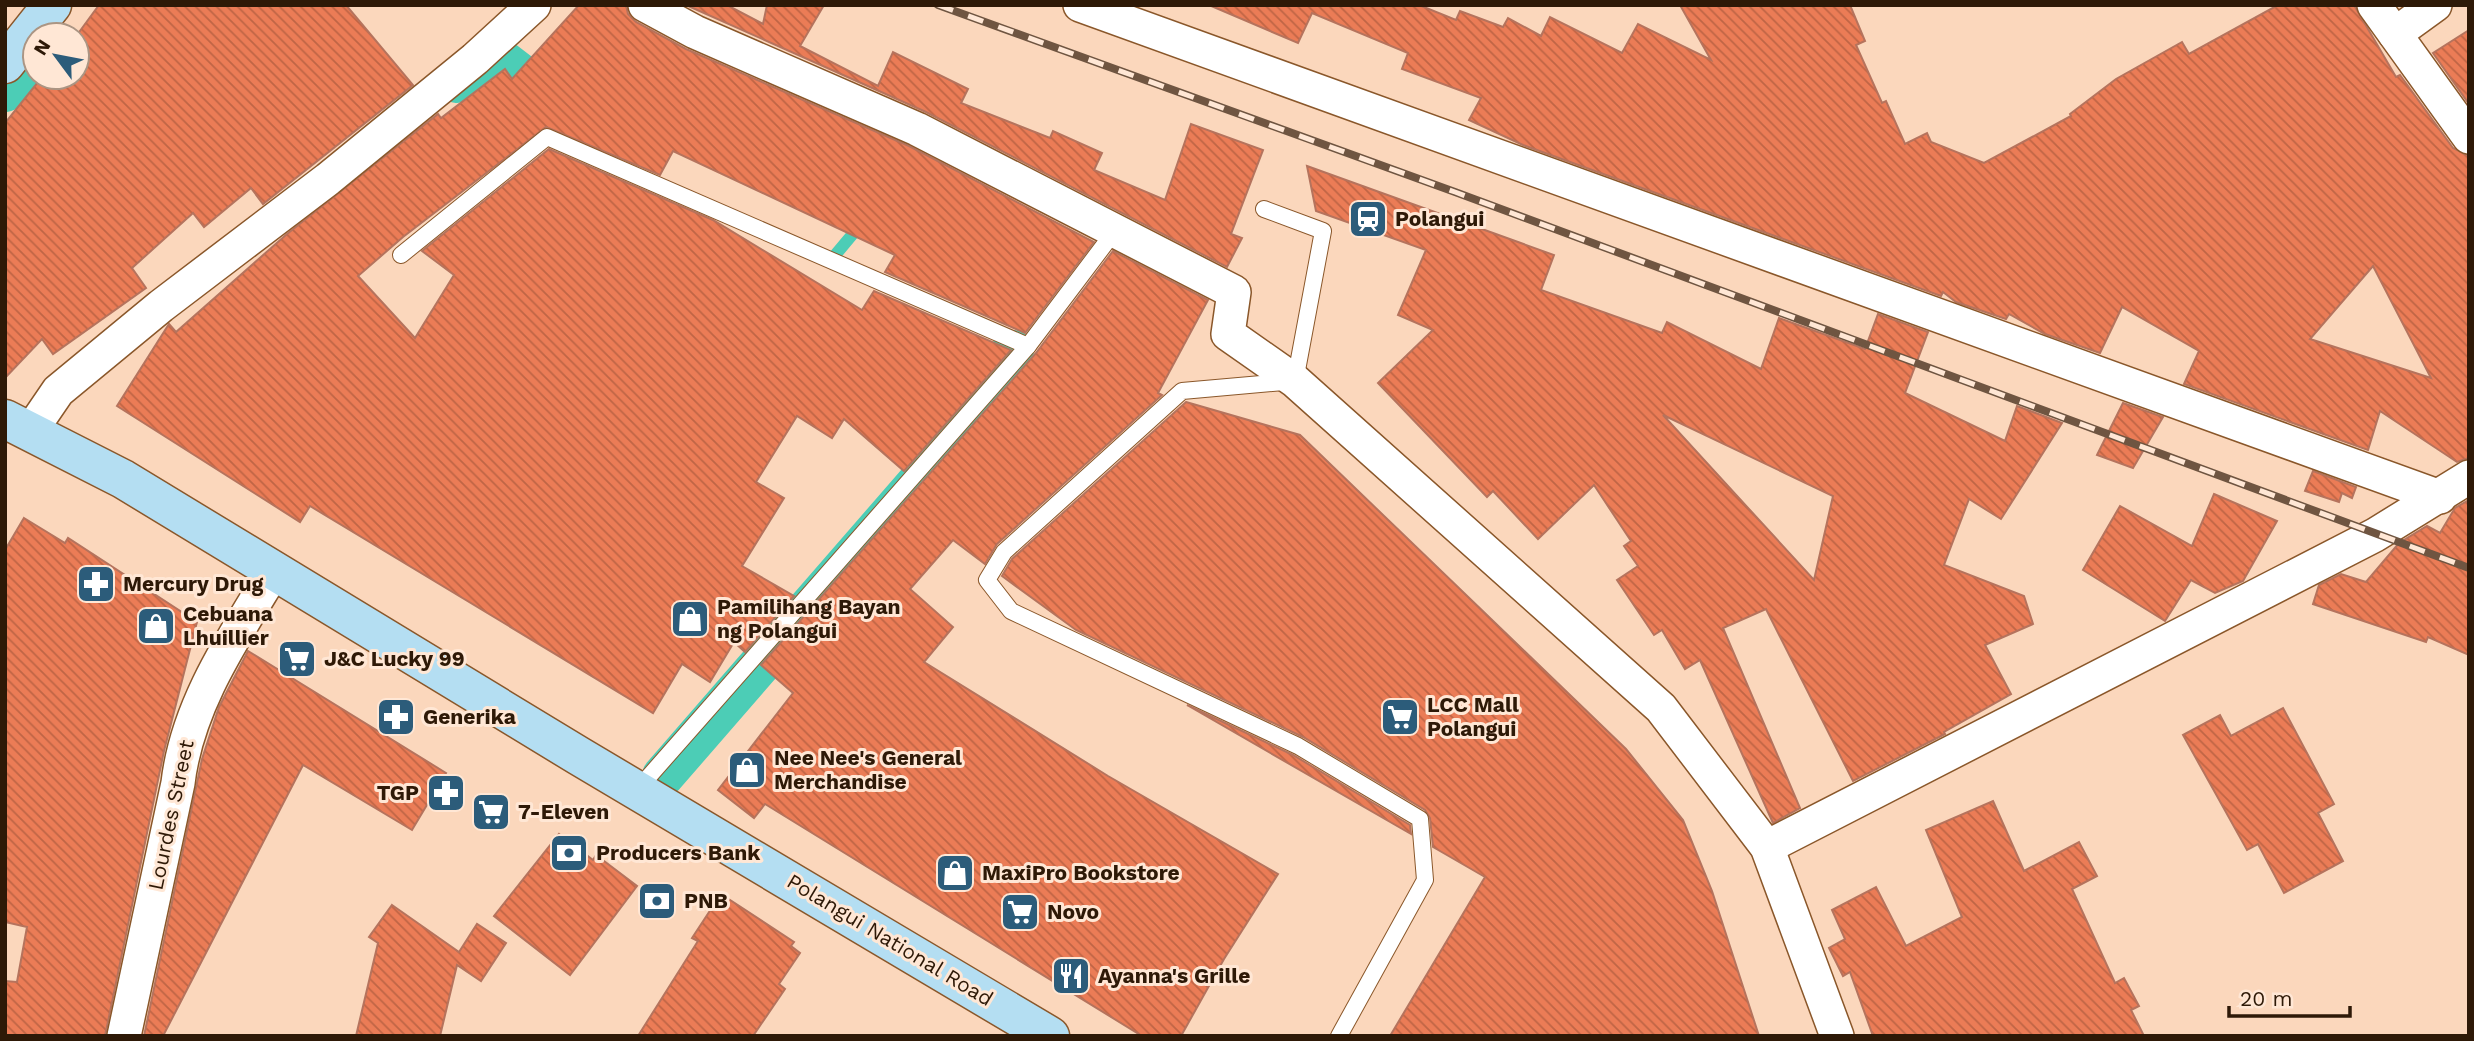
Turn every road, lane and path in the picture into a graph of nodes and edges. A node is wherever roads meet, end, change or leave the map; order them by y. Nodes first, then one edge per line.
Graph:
1 (52, 5) edge
2 (534, 5) edge
3 (645, 5) edge
4 (1080, 5) edge
5 (2374, 5) edge
6 (2435, 5) edge
7 (2395, 34) junction
8 (5, 64) edge
9 (2469, 137) edge
10 (1264, 209) dead end
11 (1114, 232) junction
12 (401, 255) dead end
13 (1028, 346) junction
14 (1296, 381) junction
15 (18, 425) edge
16 (2469, 477) edge
17 (2440, 497) junction
18 (274, 570) junction
19 (637, 790) junction
20 (1767, 847) junction
21 (124, 1036) edge
22 (1050, 1036) edge
23 (1339, 1036) edge
24 (1837, 1036) edge

1 - 8 main road
2 - 15 street
3 - 11 street
4 - 17 street
5 - 7 street
6 - 7 street
7 - 9 street
10 - 14 lane
11 - 13 lane
11 - 14 street
12 - 13 lane
13 - 19 lane
14 - 20 street
14 - 23 lane
15 - 18 main road, Polangui National Road
16 - 17 street
17 - 20 street
18 - 19 main road, Polangui National Road
18 - 21 street, Lourdes Street
19 - 22 main road, Polangui National Road
20 - 24 street

